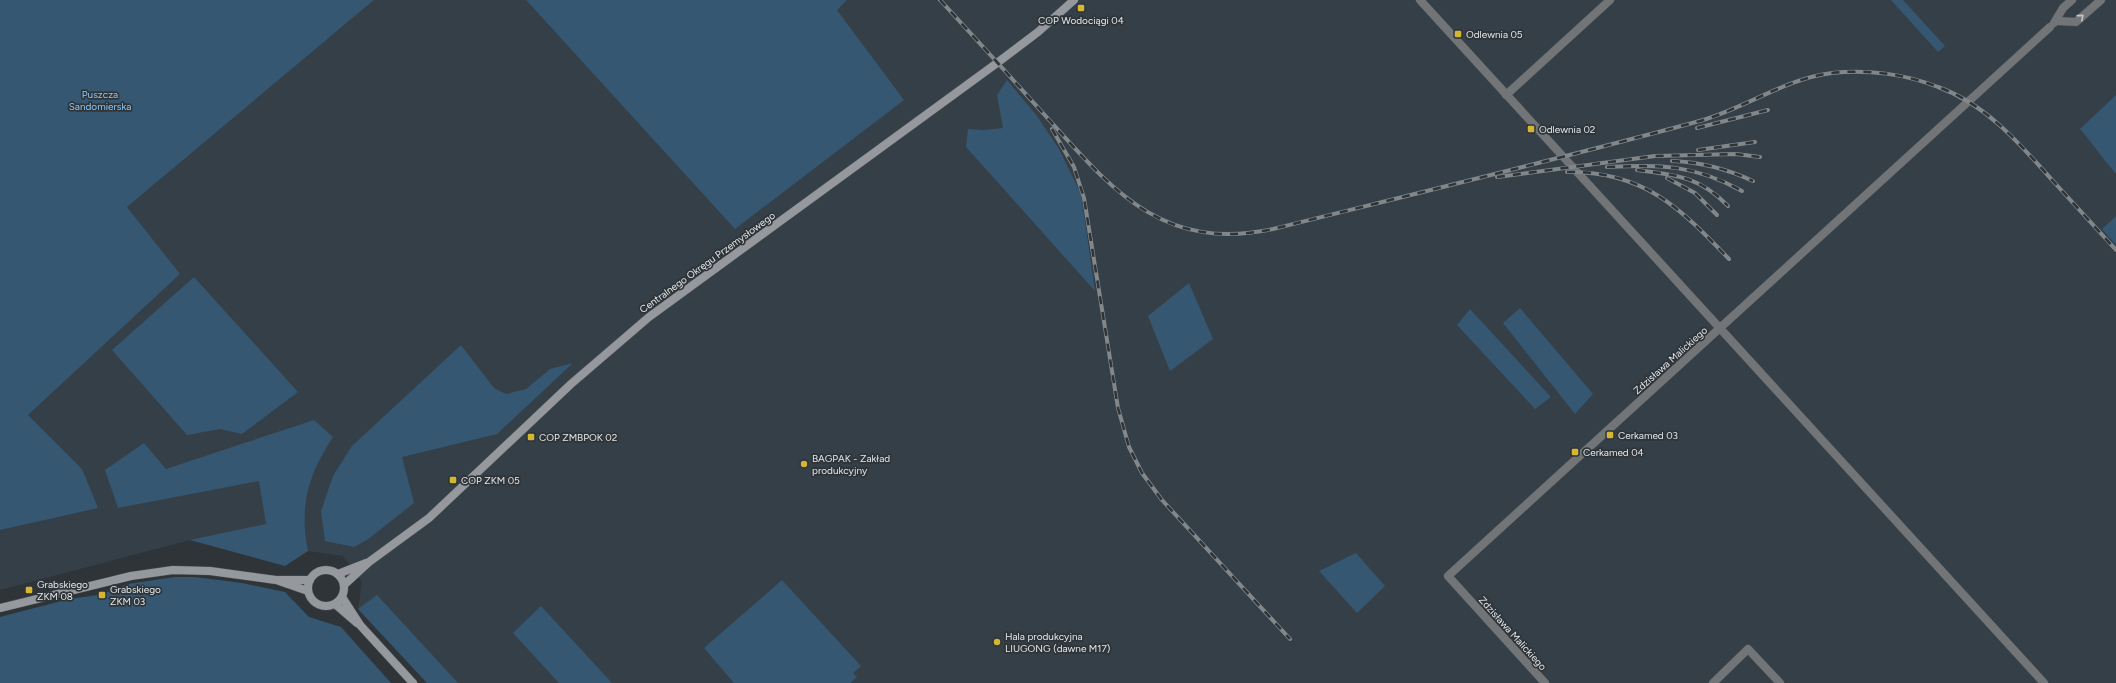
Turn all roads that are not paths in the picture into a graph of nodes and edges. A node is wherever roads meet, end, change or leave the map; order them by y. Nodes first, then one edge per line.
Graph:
1 (1074, 0) edge
2 (1420, 0) edge
3 (1610, 0) edge
4 (2072, 0) edge
5 (2101, 0) edge
6 (2054, 24) junction
7 (1506, 95) junction
8 (1720, 328) junction
9 (369, 562) junction
10 (338, 574) junction
11 (276, 580) junction
12 (310, 580) junction
13 (344, 585) junction
14 (308, 591) junction
15 (342, 597) junction
16 (335, 604) junction
17 (0, 608) edge
18 (360, 625) junction
19 (413, 683) edge
20 (1545, 683) edge
21 (1713, 683) edge
22 (1780, 683) edge
23 (2044, 683) edge

1 - 9 street, Centralnego Okręgu Przemysłowego
2 - 7 street, Zdzisława Malickiego
3 - 7 street
4 - 6 street
6 -> 5 street
6 - 8 street
7 - 8 street, Zdzisława Malickiego
8 - 20 street, Zdzisława Malickiego
8 - 23 street
9 - 10 street
9 - 13 street
10 - 12 street
10 - 13 street
11 - 12 street
11 - 14 street
11 - 17 street
12 - 14 street
13 - 15 street
14 - 16 street
15 - 16 street
15 - 18 street
16 - 18 street
18 - 19 street
21 - 22 street

